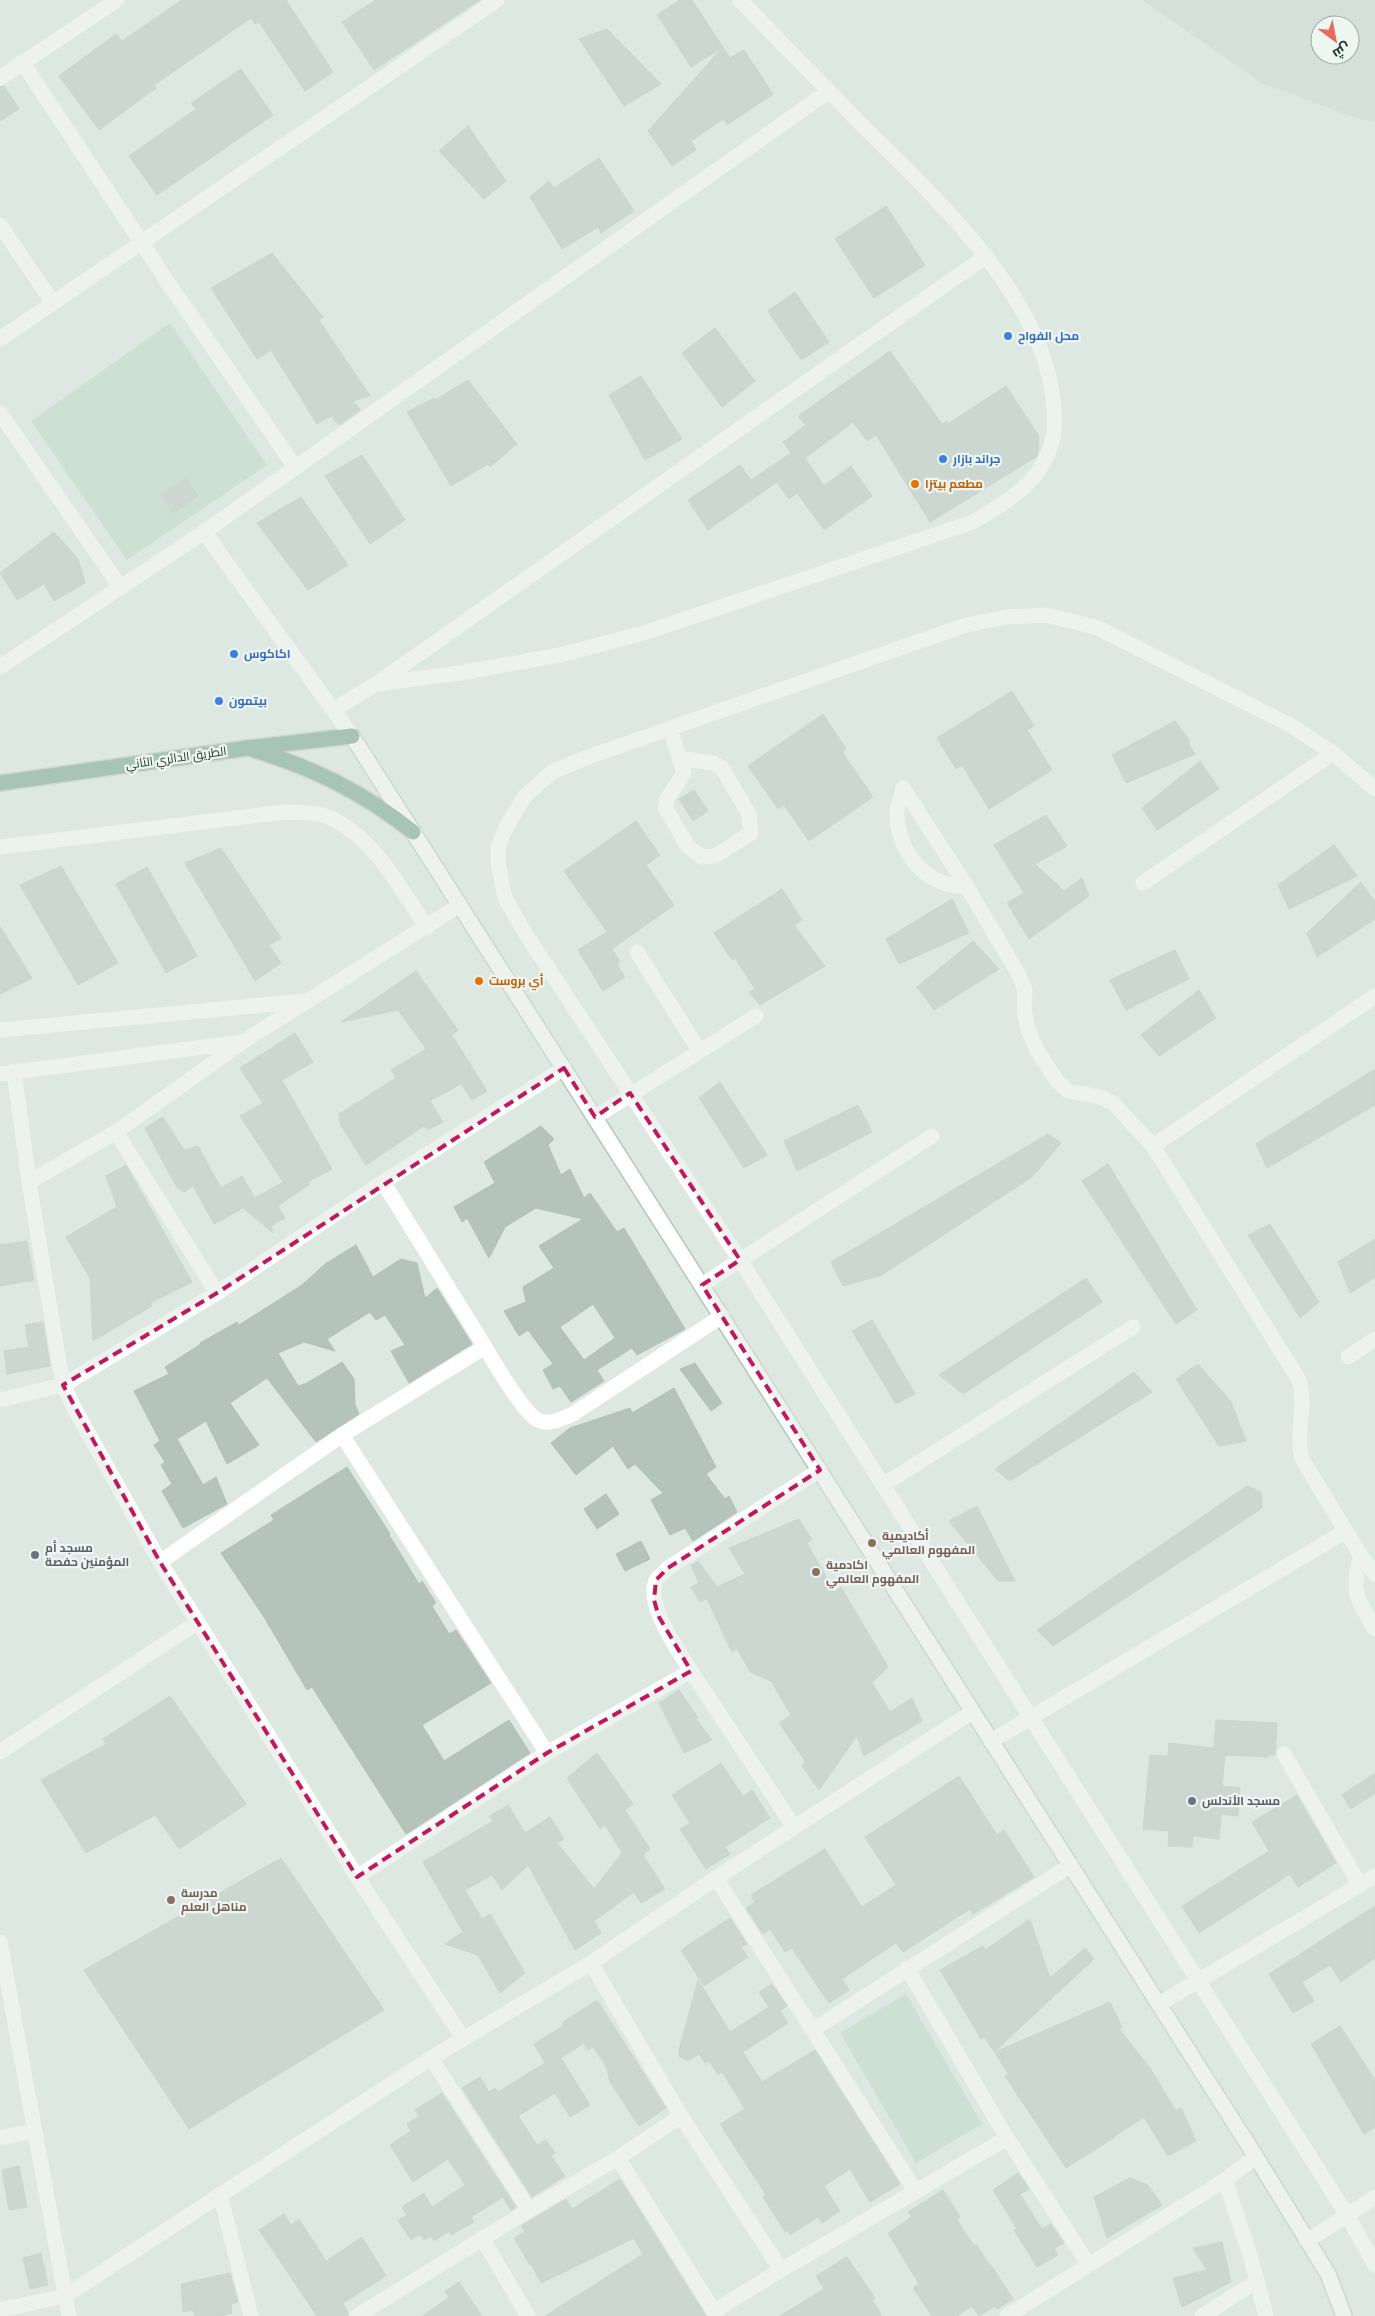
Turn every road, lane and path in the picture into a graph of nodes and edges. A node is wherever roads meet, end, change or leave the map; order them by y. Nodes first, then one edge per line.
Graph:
1 (117, 0) edge
2 (497, 0) edge
3 (740, 0) edge
4 (22, 62) junction
5 (0, 78) edge
6 (829, 92) junction
7 (0, 225) edge
8 (142, 243) junction
9 (986, 256) junction
10 (53, 303) junction
11 (0, 339) edge
12 (0, 413) edge
13 (296, 467) junction
14 (204, 532) junction
15 (121, 588) junction
16 (0, 667) edge
17 (376, 684) junction
18 (333, 710) junction
19 (670, 728) junction
20 (352, 736) junction
21 (248, 748) junction
22 (1333, 753) junction
23 (680, 758) junction
24 (0, 783) edge
25 (1375, 789) edge
26 (413, 832) junction
27 (0, 847) edge
28 (1142, 884) dead end
29 (967, 887) junction
30 (460, 904) junction
31 (427, 928) junction
32 (637, 952) dead end
33 (1375, 996) edge
34 (308, 1001) junction
35 (756, 1016) dead end
36 (0, 1030) edge
37 (244, 1041) junction
38 (699, 1050) junction
39 (564, 1068) junction
40 (7, 1072) edge
41 (630, 1093) junction
42 (595, 1117) junction
43 (116, 1132) junction
44 (932, 1136) dead end
45 (1153, 1146) junction
46 (29, 1182) junction
47 (383, 1182) junction
48 (740, 1260) junction
49 (702, 1285) junction
50 (216, 1293) junction
51 (722, 1316) junction
52 (1133, 1327) dead end
53 (1375, 1339) edge
54 (485, 1348) junction
55 (1348, 1357) dead end
56 (63, 1385) junction
57 (0, 1400) edge
58 (342, 1435) junction
59 (820, 1470) junction
60 (883, 1485) junction
61 (1346, 1532) junction
62 (1361, 1556) junction
63 (160, 1562) junction
64 (1375, 1574) edge
65 (198, 1622) junction
66 (1375, 1629) edge
67 (691, 1671) junction
68 (972, 1712) junction
69 (1030, 1716) junction
70 (991, 1741) junction
71 (0, 1752) edge
72 (547, 1753) junction
73 (1284, 1754) dead end
74 (794, 1827) junction
75 (1071, 1865) junction
76 (1375, 1876) edge
77 (357, 1877) junction
78 (716, 1878) junction
79 (1360, 1885) junction
80 (0, 1942) edge
81 (590, 1963) junction
82 (907, 1968) junction
83 (1198, 1982) junction
84 (1159, 2004) junction
85 (814, 2029) junction
86 (463, 2038) junction
87 (431, 2058) junction
88 (681, 2116) junction
89 (34, 2130) junction
90 (0, 2138) edge
91 (1007, 2138) junction
92 (1256, 2157) junction
93 (618, 2158) junction
94 (1224, 2180) junction
95 (916, 2192) junction
96 (220, 2194) junction
97 (1375, 2197) edge
98 (529, 2210) junction
99 (1348, 2214) junction
100 (482, 2238) junction
101 (1307, 2241) junction
102 (1089, 2265) junction
103 (1375, 2265) edge
104 (781, 2270) junction
105 (1257, 2281) junction
106 (65, 2296) junction
107 (0, 2310) edge
108 (716, 2313) edge
109 (69, 2316) edge
110 (251, 2316) edge
111 (357, 2316) edge
112 (528, 2316) edge
113 (1007, 2316) edge
114 (1202, 2316) edge
115 (1266, 2316) edge
116 (1344, 2316) edge

1 - 4 street
2 - 8 street
3 - 6 street
4 - 5 street
4 - 8 street
6 - 9 street
6 - 13 street
7 - 10 street
8 - 10 street
8 - 13 street
9 - 17 street
9 - 17 street
10 - 11 street
12 - 15 street
13 - 14 street
14 - 15 street
14 - 18 street
15 - 16 street
17 - 18 street
18 - 20 street
19 - 22 street
19 - 23 street
19 - 41 street
20 - 21 main road, الطريق الدائري الثاني
20 - 26 street
21 - 24 main road, الطريق الدائري الثاني
21 - 26 main road
22 - 25 street
22 - 28 street
23 - 23 street
26 - 30 street
27 - 31 street
29 - 29 street
29 - 45 street
30 - 31 street
30 - 39 street
31 - 34 street
32 - 38 street
33 - 45 street
34 - 36 street
34 - 37 street
35 - 38 street
37 - 40 street
37 - 43 street
38 - 41 street
39 - 42 street
39 - 47 street
40 - 46 street
41 - 42 street
41 - 48 street
42 - 49 street
43 - 46 street
43 - 50 street
44 - 48 street
45 - 61 street
46 - 56 street
47 - 50 street
47 - 54 street
48 - 49 street
48 - 60 street
49 - 51 street
50 - 56 street
51 - 54 street
51 - 59 street
52 - 60 street
53 - 55 street
54 - 58 street
56 - 57 street
56 - 63 street
58 - 63 street
58 - 72 street
59 - 67 street
59 - 68 street
60 - 69 street
61 - 62 street
61 - 69 street
62 - 64 street
62 - 66 street
63 - 65 street
65 - 71 street
65 - 77 street
67 - 72 street
67 - 74 street
68 - 70 street
68 - 74 street
69 - 70 street
69 - 83 street
70 - 75 street
72 - 77 street
73 - 79 street
74 - 78 street
75 - 82 street
75 - 84 street
76 - 79 street
77 - 86 street
78 - 81 street
78 - 85 street
79 - 83 street
80 - 89 street
81 - 86 street
81 - 88 street
82 - 85 street
82 - 91 street
83 - 84 street
83 - 99 street
84 - 92 street
85 - 95 street
86 - 87 street
87 - 96 street
87 - 98 street
88 - 93 street
88 - 104 street
89 - 90 street
89 - 106 street
91 - 95 street
91 - 102 street
92 - 94 street
92 - 101 street
93 - 98 street
93 - 108 street
94 - 102 street
94 - 105 street
95 - 104 street
96 - 106 street
96 - 110 street
97 - 99 street
98 - 100 street
99 - 101 street
99 - 103 street
100 - 111 street
100 - 112 street
101 - 116 street
102 - 113 street
104 - 108 street
105 - 114 street
105 - 115 street
106 - 107 street
106 - 109 street

